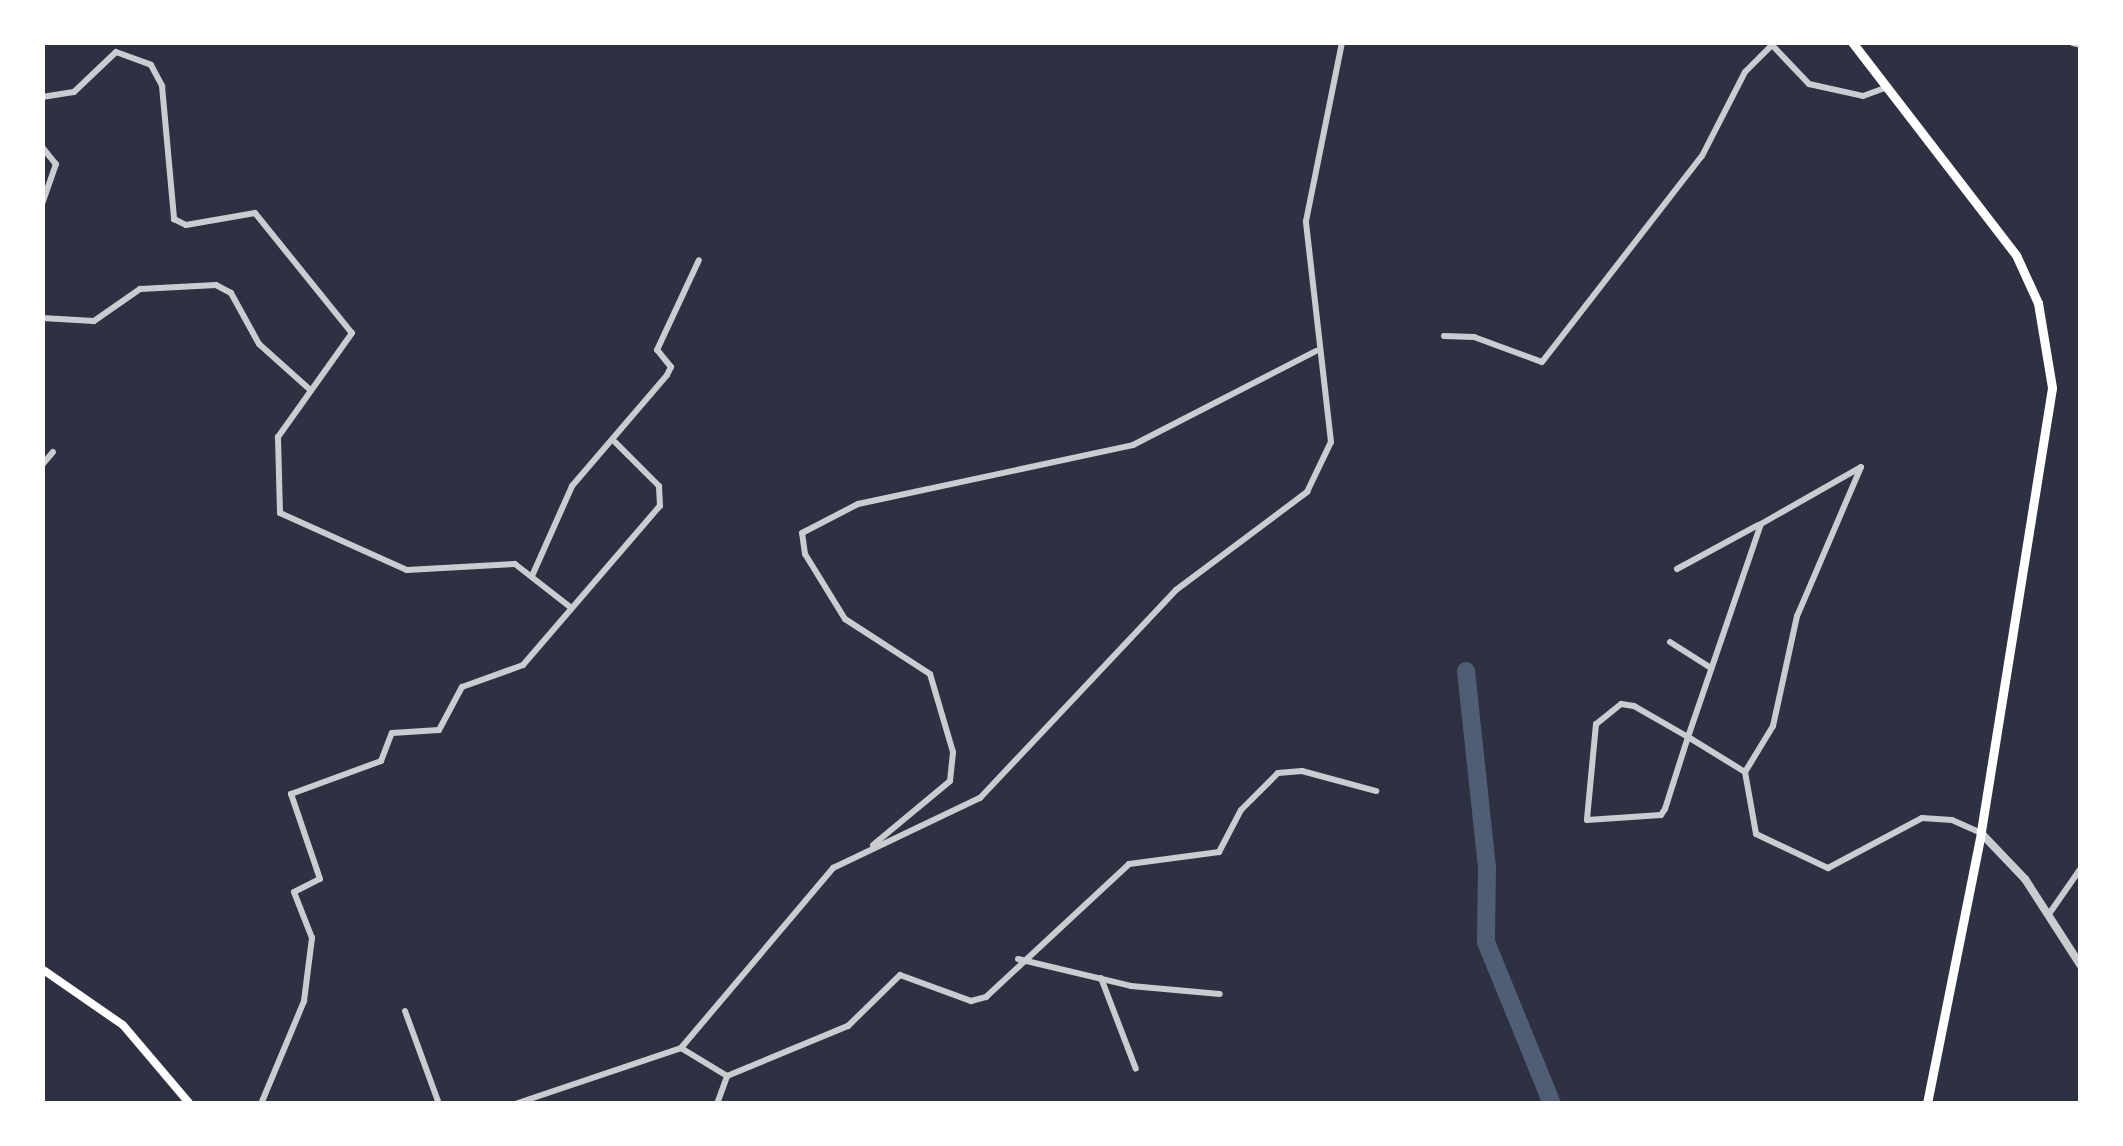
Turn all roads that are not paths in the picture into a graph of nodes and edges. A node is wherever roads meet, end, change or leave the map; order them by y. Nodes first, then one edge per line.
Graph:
1 (1342, 42) edge
2 (1852, 42) edge
3 (1771, 43) edge
4 (1888, 87) junction
5 (42, 97) edge
6 (42, 147) edge
7 (42, 204) edge
8 (699, 260) dead end
9 (42, 318) edge
10 (1444, 336) dead end
11 (1318, 348) junction
12 (308, 388) junction
13 (615, 442) junction
14 (53, 452) dead end
15 (42, 465) edge
16 (1761, 524) junction
17 (1677, 569) dead end
18 (532, 576) junction
19 (569, 606) junction
20 (1670, 642) dead end
21 (1711, 668) junction
22 (1688, 737) junction
23 (1745, 772) junction
24 (1376, 791) dead end
25 (1981, 833) junction
26 (871, 848) junction
27 (2081, 868) edge
28 (2046, 918) junction
29 (1018, 959) junction
30 (2081, 966) edge
31 (42, 969) edge
32 (1101, 978) junction
33 (1220, 994) dead end
34 (405, 1011) dead end
35 (681, 1048) junction
36 (1136, 1069) dead end
37 (728, 1076) junction
38 (190, 1104) edge
39 (261, 1104) edge
40 (440, 1104) edge
41 (515, 1104) edge
42 (717, 1104) edge
43 (1927, 1104) edge

1 - 11 street
2 - 4 highway
3 - 4 street
3 - 10 street
4 - 25 highway
5 - 12 street
6 - 7 street
8 - 13 street
9 - 12 street
11 - 26 street
11 - 26 street
12 - 18 street
13 - 18 street
13 - 19 street
14 - 15 street
16 - 17 street
16 - 21 street
16 - 23 street
18 - 19 street
19 - 39 street
20 - 21 street
21 - 22 street
22 - 22 street
22 - 23 street
23 - 25 street
24 - 29 street
25 - 28 street
25 - 43 highway
26 - 35 street
27 - 28 street
28 - 30 street
29 - 32 street
29 - 37 street
31 - 38 main road
32 - 33 street
32 - 36 street
34 - 40 street
35 - 37 street
35 - 41 street
37 - 42 street

